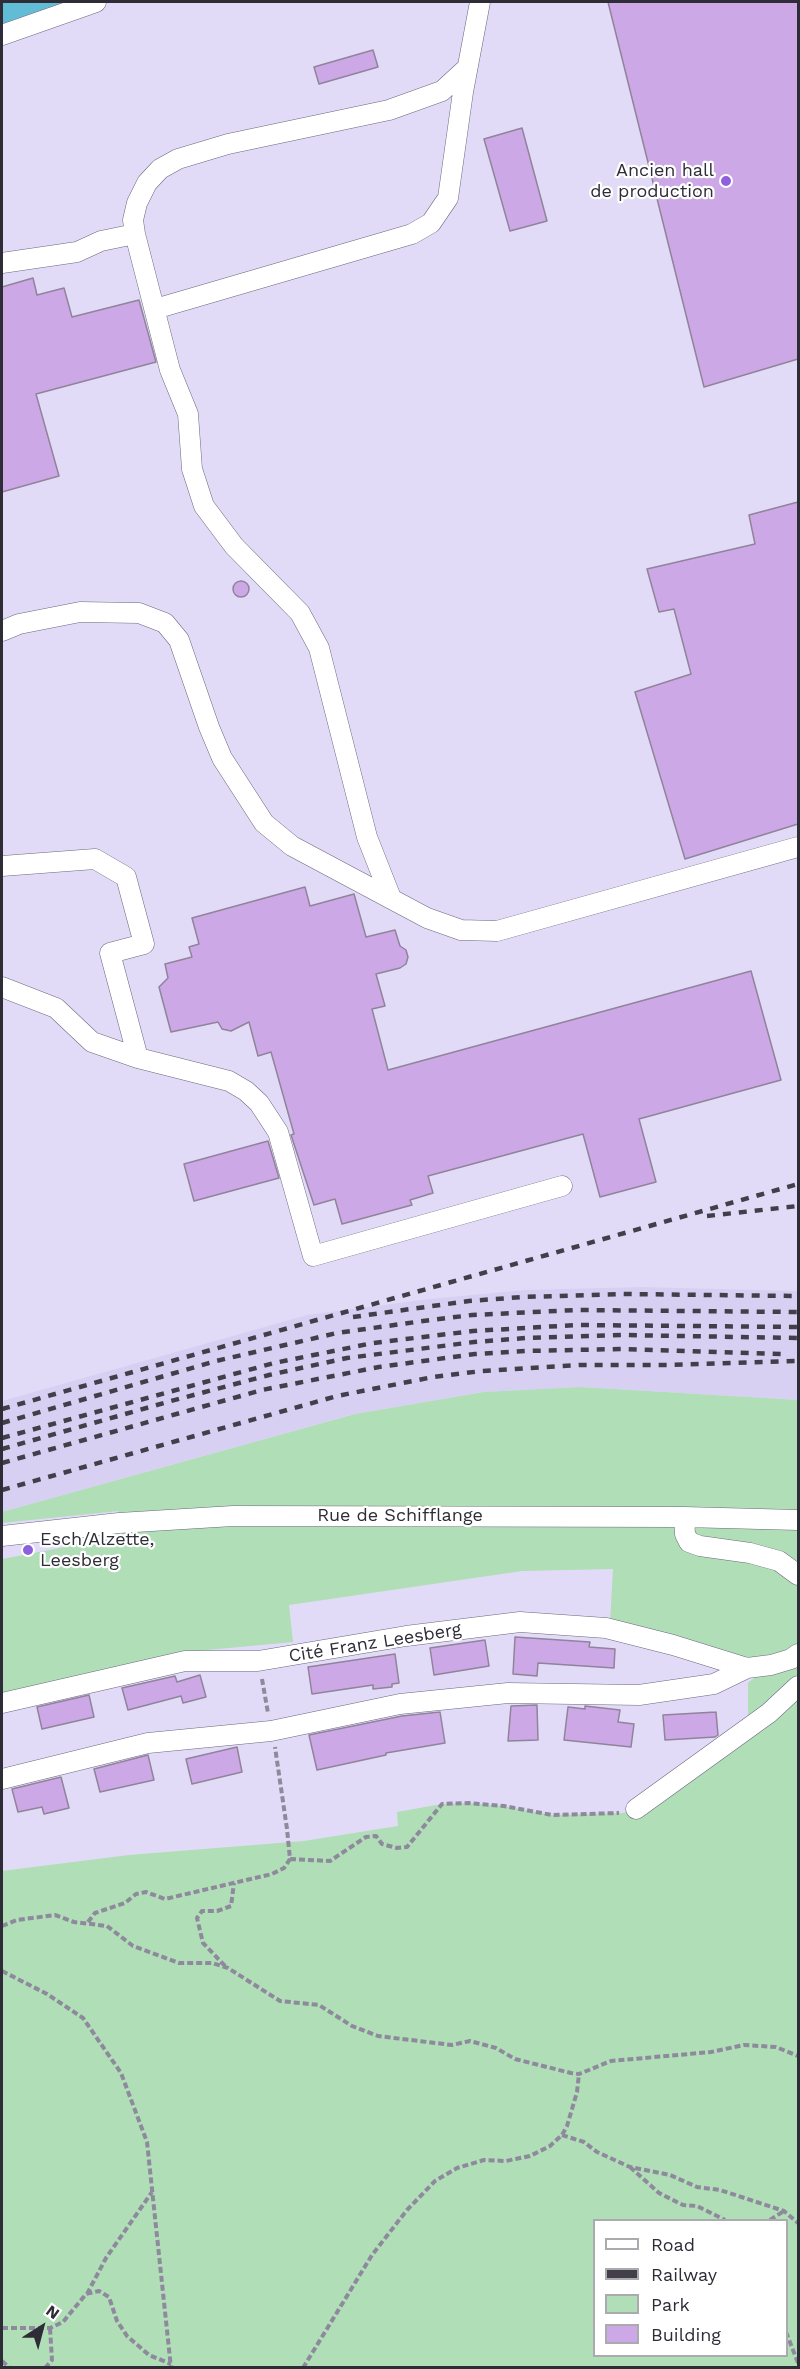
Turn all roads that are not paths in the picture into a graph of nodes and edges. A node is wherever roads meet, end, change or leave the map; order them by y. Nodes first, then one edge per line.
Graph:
1 (96, 2) edge
2 (480, 2) edge
3 (2, 35) edge
4 (467, 68) junction
5 (135, 234) junction
6 (2, 262) edge
7 (155, 309) junction
8 (2, 631) edge
9 (798, 847) edge
10 (2, 866) edge
11 (391, 898) junction
12 (2, 987) edge
13 (138, 1058) junction
14 (562, 1186) dead end
15 (684, 1517) junction
16 (798, 1520) edge
17 (2, 1536) edge
18 (798, 1575) edge
19 (798, 1654) edge
20 (747, 1668) junction
21 (798, 1686) edge
22 (2, 1702) edge
23 (2, 1779) edge
24 (636, 1809) road end

1 - 3 street
2 - 4 street
4 - 5 street
4 - 7 street
5 - 6 street
5 - 7 street
7 - 11 street
8 - 11 street
9 - 11 street
10 - 13 street
12 - 13 street
13 - 14 street
15 - 16 street, Rue de Schifflange
15 - 17 street, Rue de Schifflange
15 - 18 street
19 - 20 street, Cité Franz Leesberg
20 - 22 street, Cité Franz Leesberg
20 - 23 street, Cité Franz Leesberg
21 - 24 street

